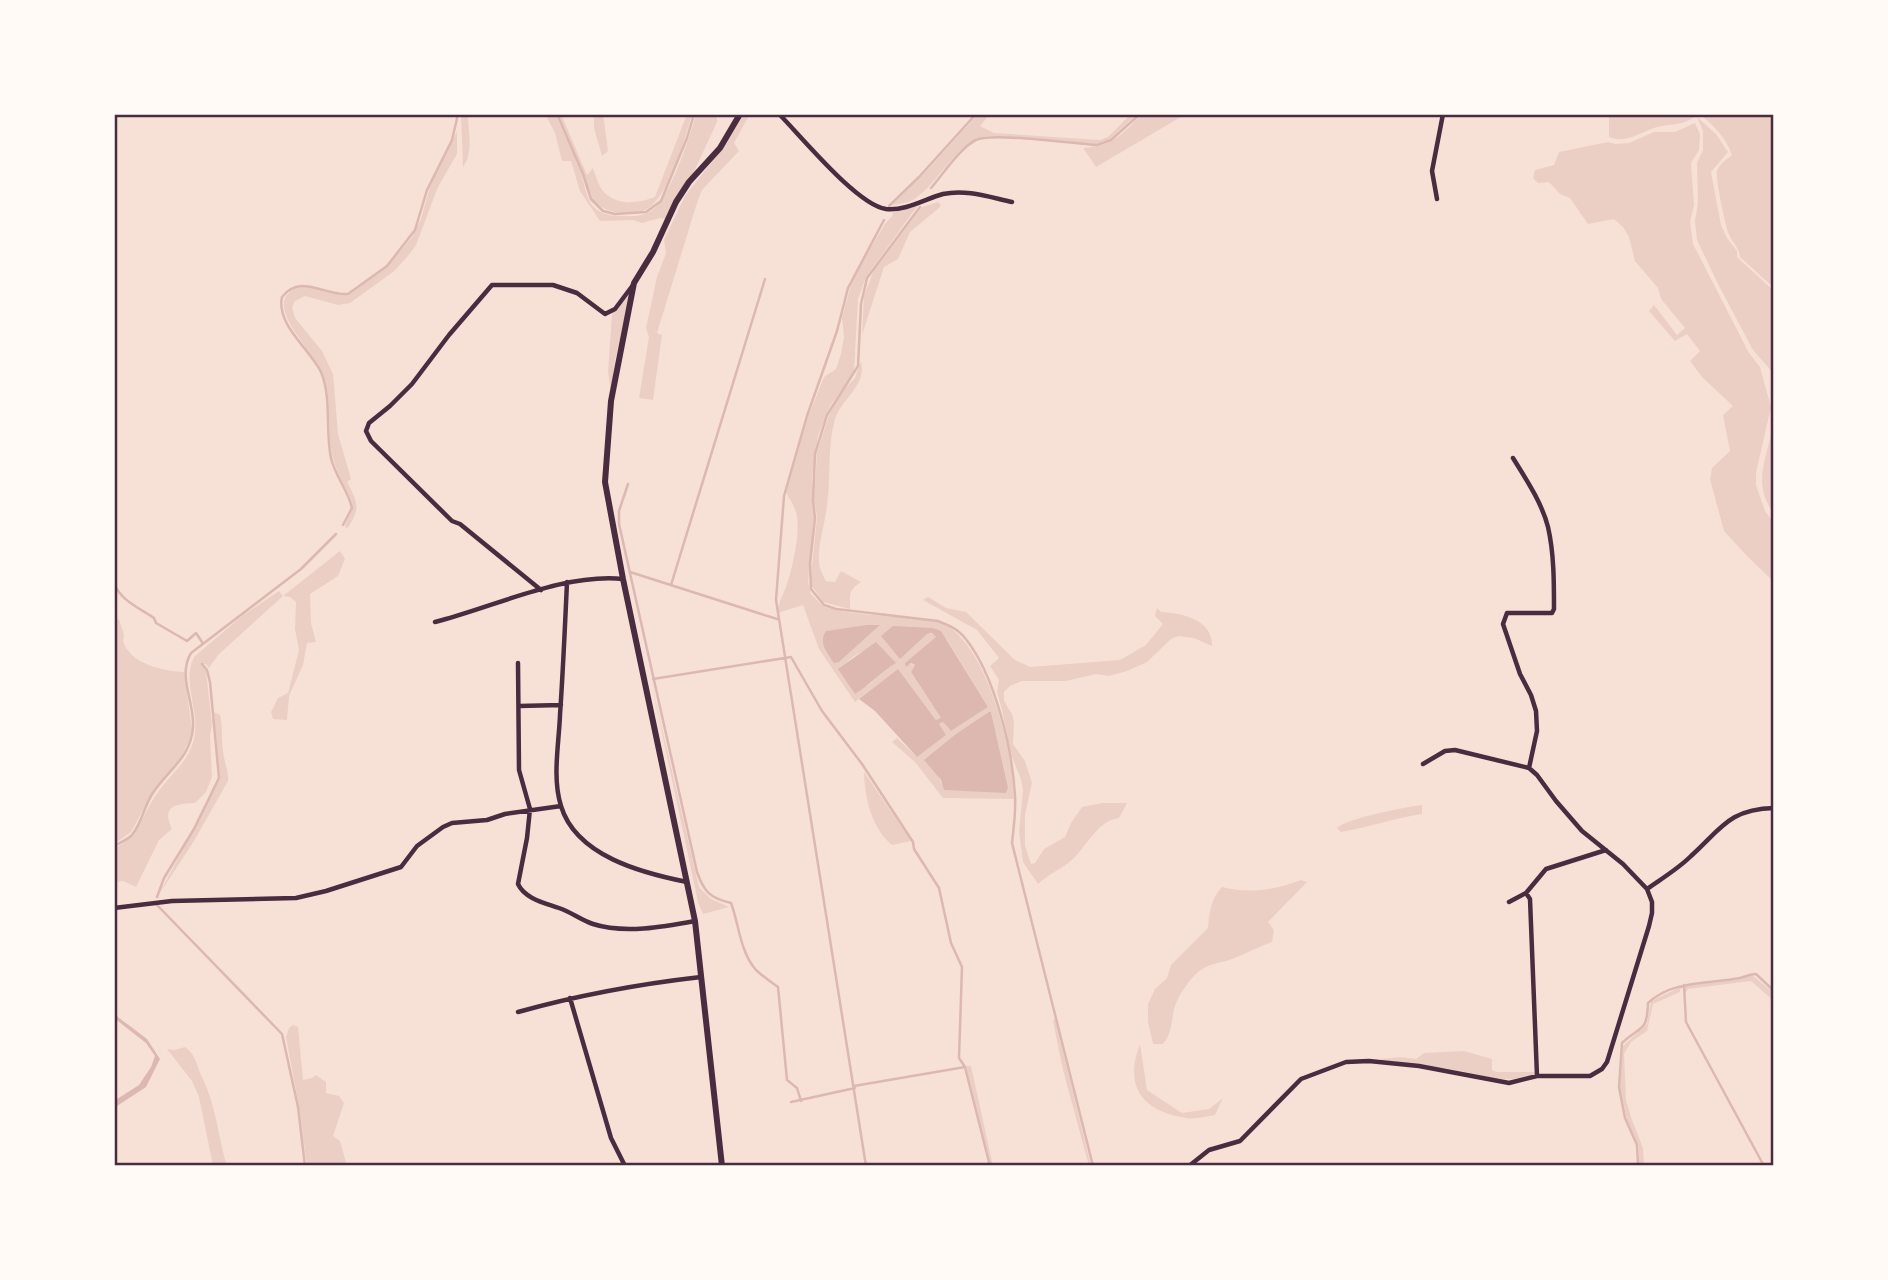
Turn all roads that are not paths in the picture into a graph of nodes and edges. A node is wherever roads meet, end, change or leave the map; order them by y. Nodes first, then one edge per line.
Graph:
1 (740, 114) edge
2 (779, 114) edge
3 (1443, 114) edge
4 (1437, 199) dead end
5 (1012, 202) dead end
6 (634, 284) junction
7 (1513, 458) dead end
8 (622, 579) junction
9 (567, 582) junction
10 (541, 590) junction
11 (435, 622) dead end
12 (517, 663) dead end
13 (561, 705) junction
14 (519, 706) junction
15 (1423, 764) dead end
16 (1529, 768) junction
17 (561, 806) junction
18 (1774, 808) edge
19 (530, 809) junction
20 (1606, 850) junction
21 (688, 883) junction
22 (1647, 889) junction
23 (1526, 893) junction
24 (1509, 902) dead end
25 (114, 908) edge
26 (695, 922) junction
27 (701, 977) junction
28 (569, 998) junction
29 (518, 1012) dead end
30 (1537, 1076) junction
31 (625, 1166) edge
32 (723, 1166) edge
33 (1189, 1166) edge

1 - 6 street
2 - 5 street
3 - 4 street
6 - 8 street
6 - 10 street
7 - 16 street
8 - 9 street
8 - 21 street
9 - 10 street
9 - 13 street
10 - 11 street
12 - 14 street
13 - 14 street
13 - 17 street
14 - 19 street
15 - 16 street
16 - 20 street
17 - 19 street
17 - 21 street
18 - 22 street
19 - 25 street
19 - 26 street
20 - 22 street
20 - 23 street
21 - 26 street
22 - 30 street
23 - 24 street
23 - 30 street
26 - 27 street
27 - 28 street
27 - 32 street
28 - 29 street
28 - 31 street
30 - 33 street

